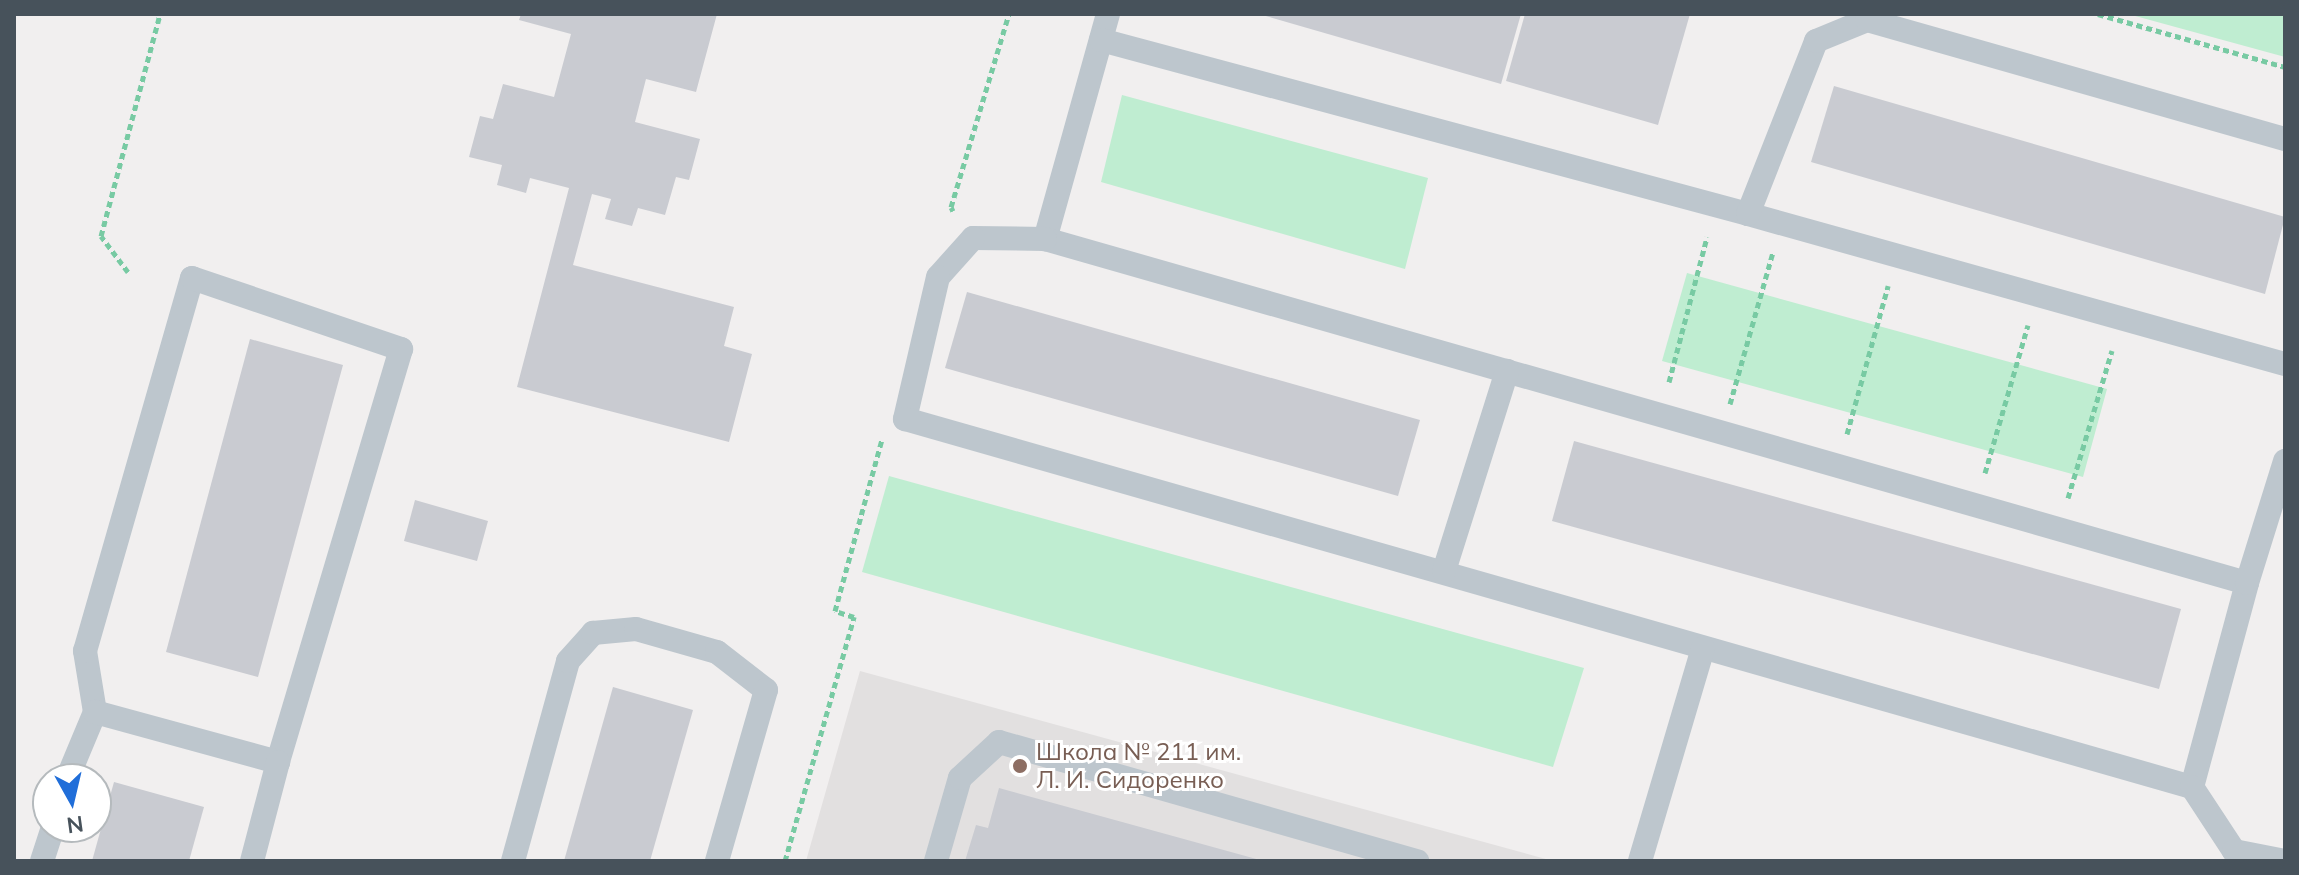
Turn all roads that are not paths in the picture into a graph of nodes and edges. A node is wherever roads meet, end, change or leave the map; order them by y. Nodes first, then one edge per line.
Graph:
1 (1108, 14) edge
2 (1101, 40) junction
3 (2285, 139) edge
4 (1748, 214) junction
5 (1045, 239) junction
6 (2285, 364) edge
7 (1507, 371) junction
8 (2285, 461) edge
9 (1444, 571) junction
10 (2247, 583) junction
11 (1703, 648) junction
12 (95, 712) junction
13 (278, 762) junction
14 (74, 763) edge
15 (2192, 787) junction
16 (2233, 856) edge
17 (252, 861) edge
18 (513, 861) edge
19 (717, 861) edge
20 (936, 861) edge
21 (1417, 861) edge
22 (1640, 861) edge
23 (2285, 861) edge

1 - 2 lane
2 - 4 lane
2 - 5 lane
3 - 4 lane
4 - 6 lane
5 - 7 lane
5 - 9 lane
7 - 9 lane
7 - 10 lane
8 - 10 lane
9 - 11 lane
10 - 15 lane
11 - 15 lane
11 - 22 lane
12 - 13 lane
12 - 13 lane
12 - 14 lane
13 - 17 lane
15 - 16 lane
16 - 23 lane
18 - 19 lane
20 - 21 lane

